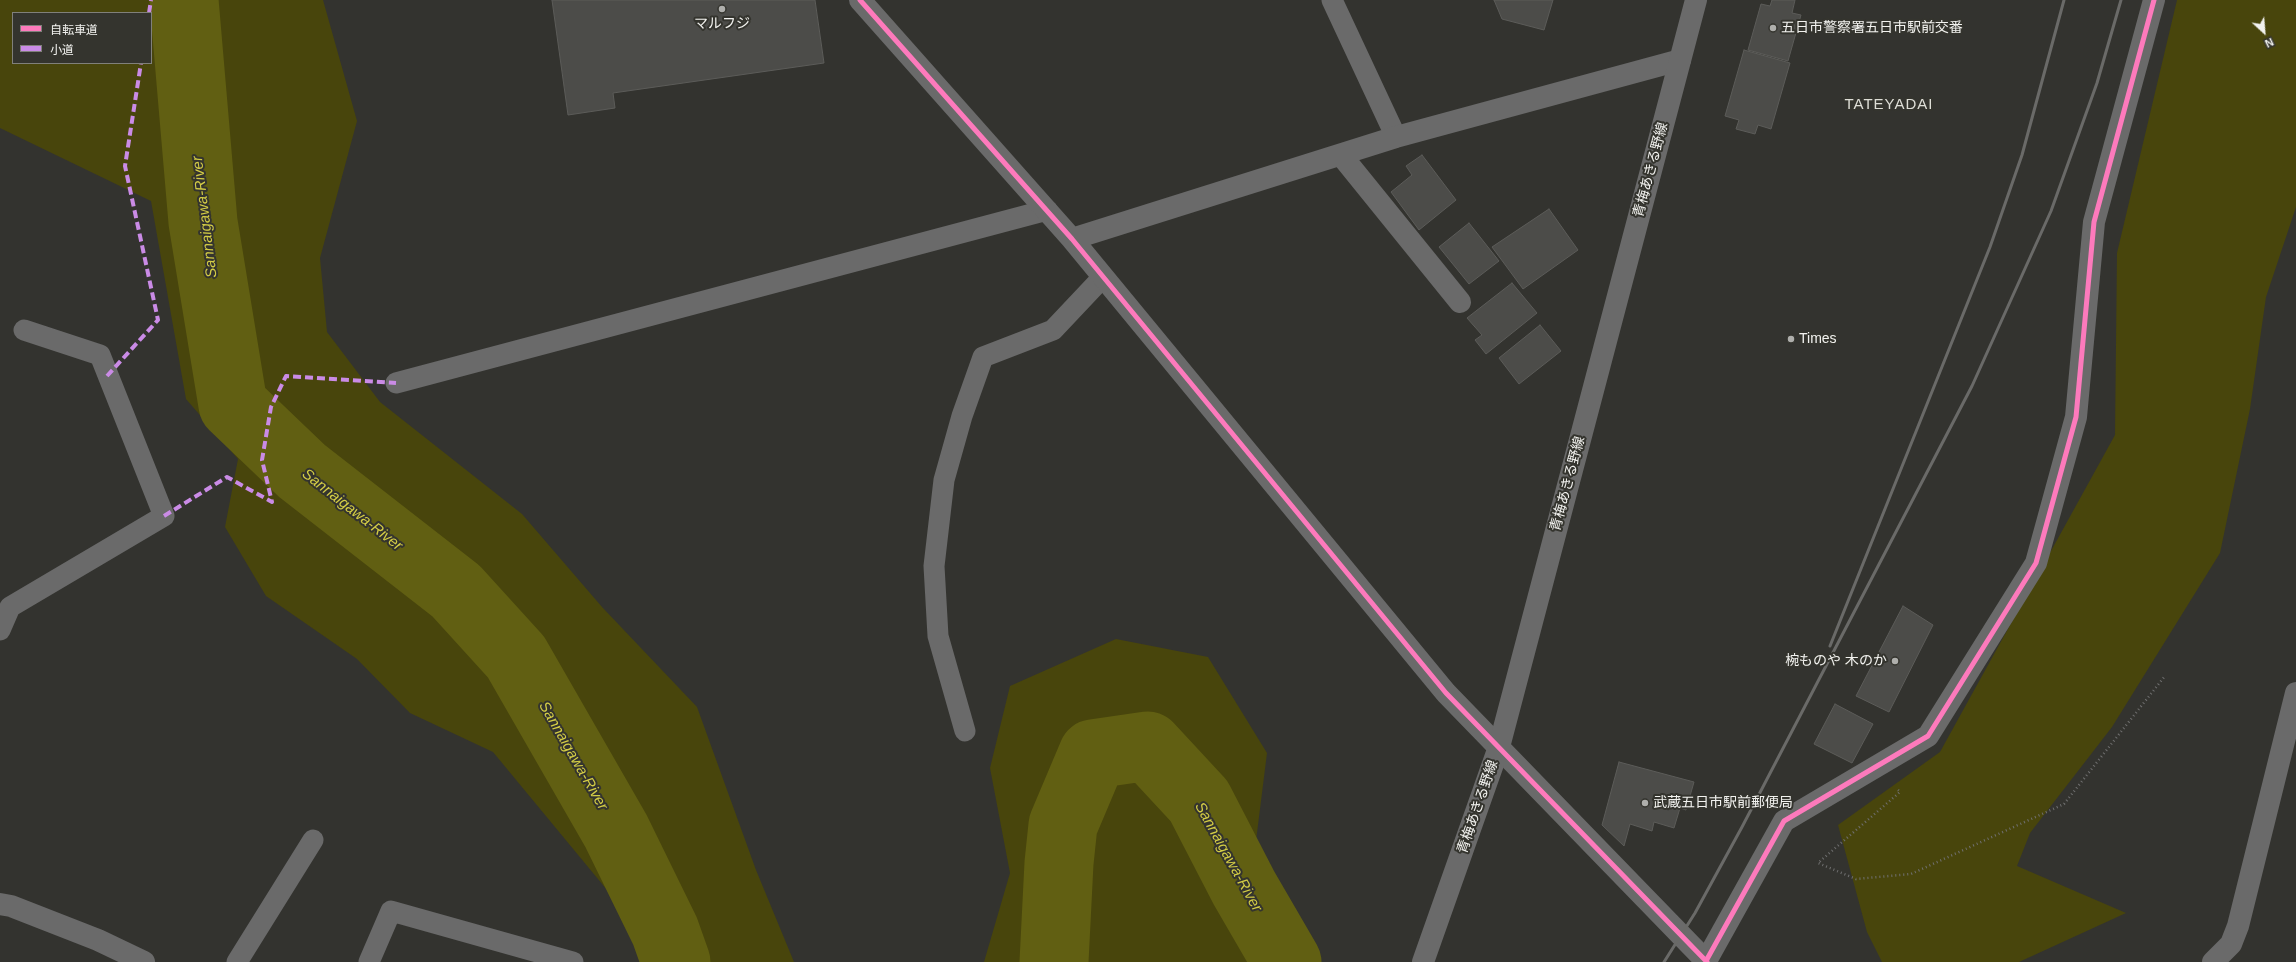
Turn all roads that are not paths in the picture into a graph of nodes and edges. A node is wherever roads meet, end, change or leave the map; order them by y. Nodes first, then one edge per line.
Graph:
1 (860, 0) edge
2 (1332, 0) edge
3 (1696, 0) edge
4 (2154, 0) edge
5 (1680, 60) junction
6 (1396, 137) junction
7 (1341, 155) junction
8 (1047, 210) junction
9 (1072, 238) junction
10 (1103, 277) junction
11 (1460, 302) dead end
12 (24, 330) dead end
13 (396, 383) dead end
14 (0, 630) edge
15 (2296, 693) edge
16 (965, 731) dead end
17 (1499, 747) junction
18 (313, 840) dead end
19 (0, 904) edge
20 (144, 962) edge
21 (237, 962) edge
22 (370, 962) edge
23 (573, 962) edge
24 (1423, 962) edge
25 (1706, 962) edge
26 (2213, 962) edge

1 - 8 street
2 - 6 lane
3 - 5 street, 青梅あきる野線
4 - 25 street
5 - 6 street
5 - 17 street, 青梅あきる野線
6 - 7 street
7 - 9 street
7 - 11 street
8 - 9 street
8 - 13 lane
9 - 10 street
10 - 16 lane
10 - 17 street
12 - 14 lane
15 - 26 street
17 - 24 street, 青梅あきる野線
17 - 25 street
18 - 21 lane
19 - 20 street
22 - 23 lane

